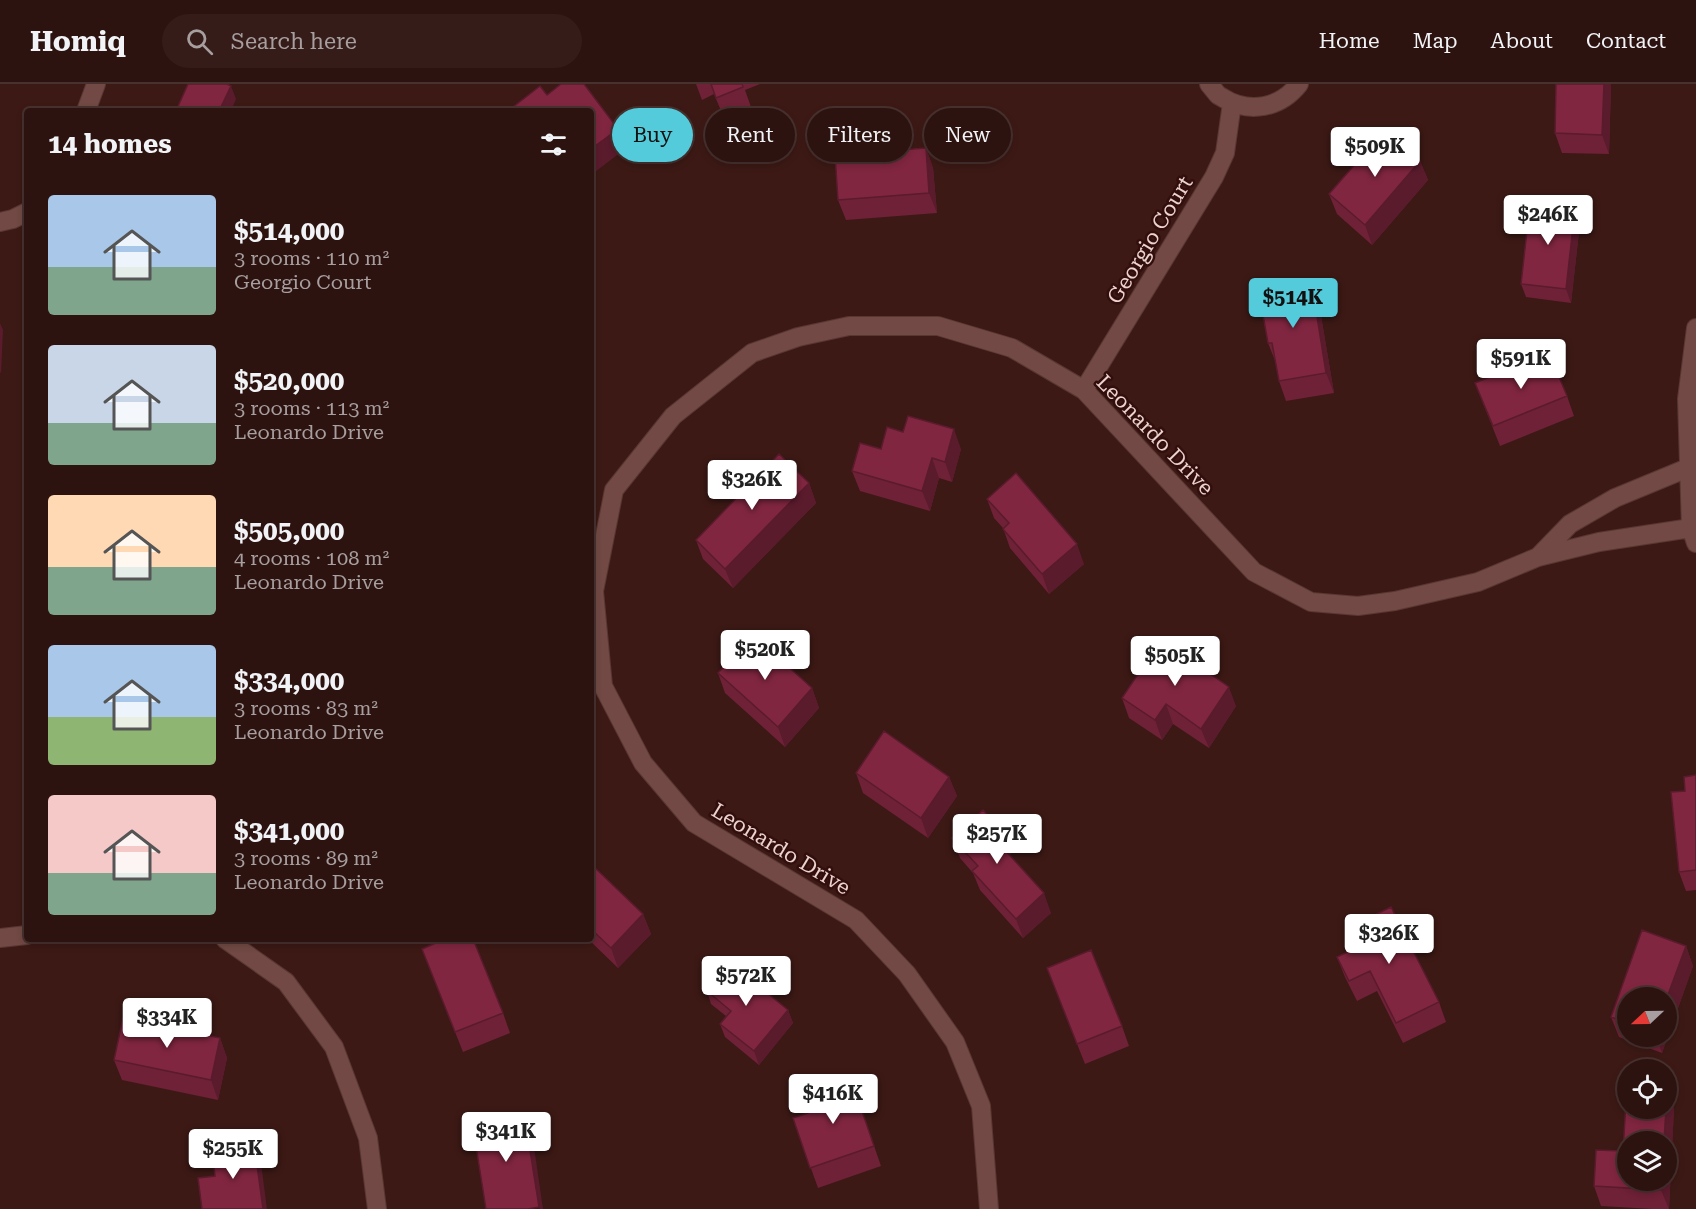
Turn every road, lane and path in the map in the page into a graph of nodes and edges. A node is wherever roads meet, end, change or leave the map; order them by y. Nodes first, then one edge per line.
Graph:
1 (96, 84) edge
2 (1209, 84) edge
3 (1299, 84) edge
4 (1232, 103) junction
5 (87, 108) edge
6 (24, 214) edge
7 (0, 222) edge
8 (1696, 328) edge
9 (1084, 390) junction
10 (1689, 467) junction
11 (1694, 535) edge
12 (1538, 557) junction
13 (24, 935) edge
14 (0, 938) edge
15 (229, 942) edge
16 (377, 1209) edge
17 (989, 1209) edge

1 - 5 street
2 - 4 street
3 - 4 street
4 - 9 street, Georgio Court
6 - 7 street
8 - 10 street
9 - 12 street, Leonardo Drive
9 - 17 street, Leonardo Drive
10 - 11 street
10 - 12 street, Leonardo Drive
11 - 12 street, Leonardo Drive
13 - 14 street
15 - 16 street

